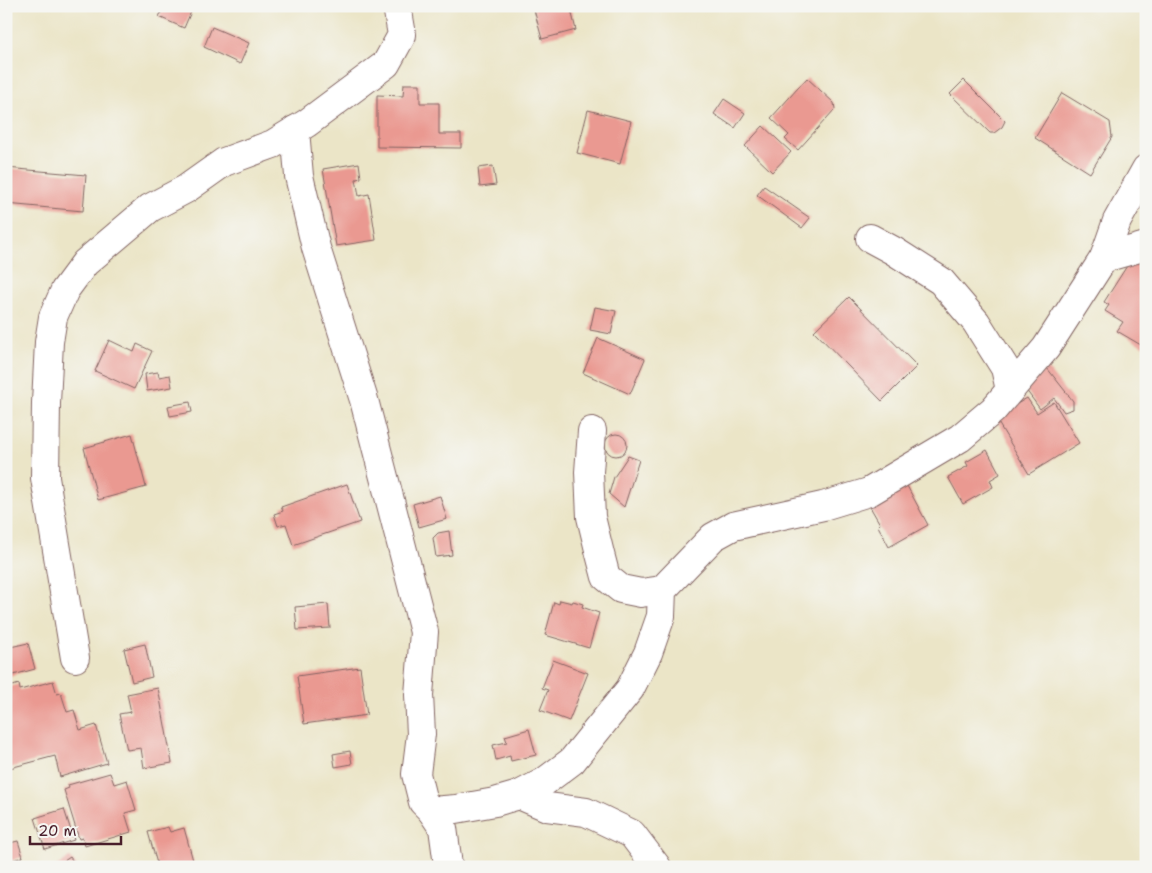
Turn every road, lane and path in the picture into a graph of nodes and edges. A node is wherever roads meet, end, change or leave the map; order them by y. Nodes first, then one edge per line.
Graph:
1 (397, 6) edge
2 (294, 130) junction
3 (1146, 170) edge
4 (870, 238) dead end
5 (1146, 246) edge
6 (1104, 258) junction
7 (1010, 390) junction
8 (592, 431) dead end
9 (662, 590) junction
10 (75, 658) dead end
11 (519, 795) junction
12 (431, 810) junction
13 (448, 866) edge
14 (657, 867) edge

1 - 2 street
2 - 10 street
2 - 12 street
3 - 6 street
4 - 7 street
5 - 6 street
6 - 7 street
7 - 9 street
8 - 9 street
9 - 11 street
11 - 12 street
11 - 14 street
12 - 13 street

